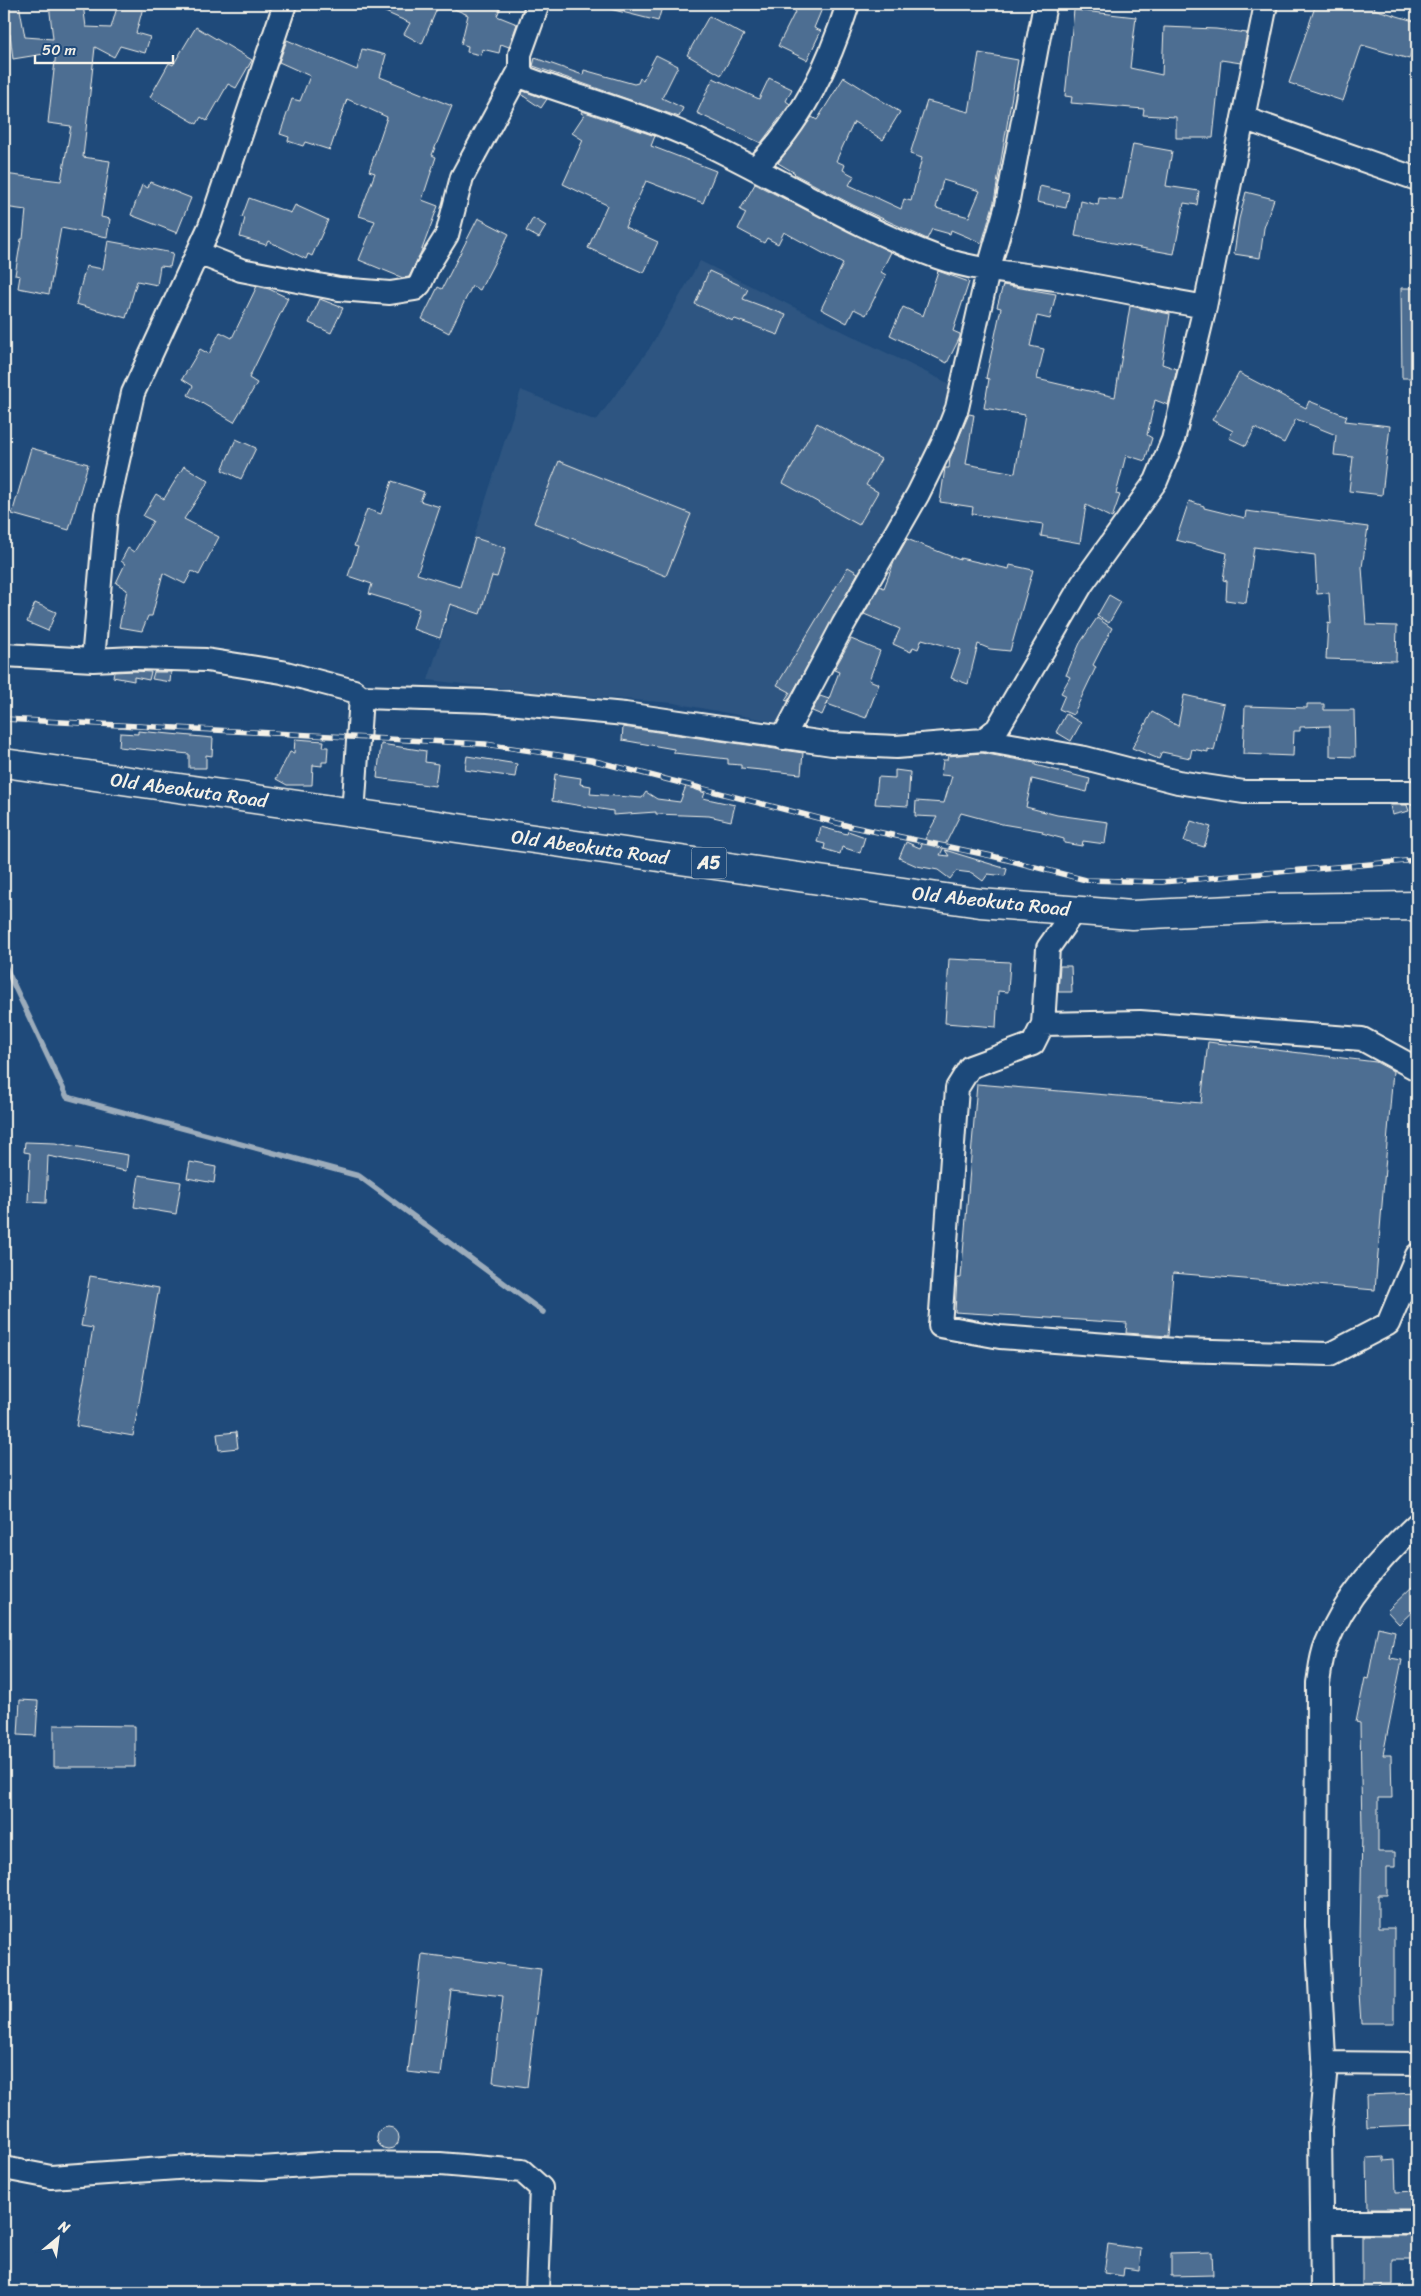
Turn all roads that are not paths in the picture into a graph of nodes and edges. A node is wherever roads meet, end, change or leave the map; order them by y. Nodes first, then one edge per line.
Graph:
1 (285, 4) edge
2 (538, 4) edge
3 (848, 4) edge
4 (1045, 4) edge
5 (1266, 4) edge
6 (520, 70) junction
7 (1243, 118) junction
8 (756, 168) junction
9 (1417, 178) edge
10 (198, 253) junction
11 (988, 270) junction
12 (1205, 307) junction
13 (4, 655) edge
14 (93, 660) junction
15 (360, 697) junction
16 (783, 738) junction
17 (983, 740) junction
18 (4, 762) edge
19 (1417, 792) edge
20 (353, 814) junction
21 (1417, 906) edge
22 (1074, 911) junction
23 (1043, 1024) junction
24 (1417, 1069) edge
25 (1417, 1255) edge
26 (1417, 1524) edge
27 (1324, 2063) junction
28 (1417, 2064) edge
29 (4, 2168) edge
30 (1322, 2222) junction
31 (1417, 2222) edge
32 (537, 2292) edge
33 (1322, 2292) edge

1 - 10 street
2 - 6 street
3 - 8 street
4 - 11 street
5 - 7 street
6 - 8 street
6 - 10 street
7 - 9 street
7 - 12 street
8 - 11 street
10 - 14 street
11 - 12 street
11 - 16 street
12 - 17 street
13 - 14 street
14 - 15 street
15 - 16 street
15 - 20 street
16 - 17 street
17 - 19 street
18 - 20 highway, Old Abeokuta Road / A5
20 - 22 highway, Old Abeokuta Road / A5
21 - 22 highway, Old Abeokuta Road / A5
22 - 23 street
23 - 24 street
23 - 25 street
26 - 27 street
27 - 28 street
27 - 30 street
29 - 32 street
30 - 31 street
30 - 33 street

